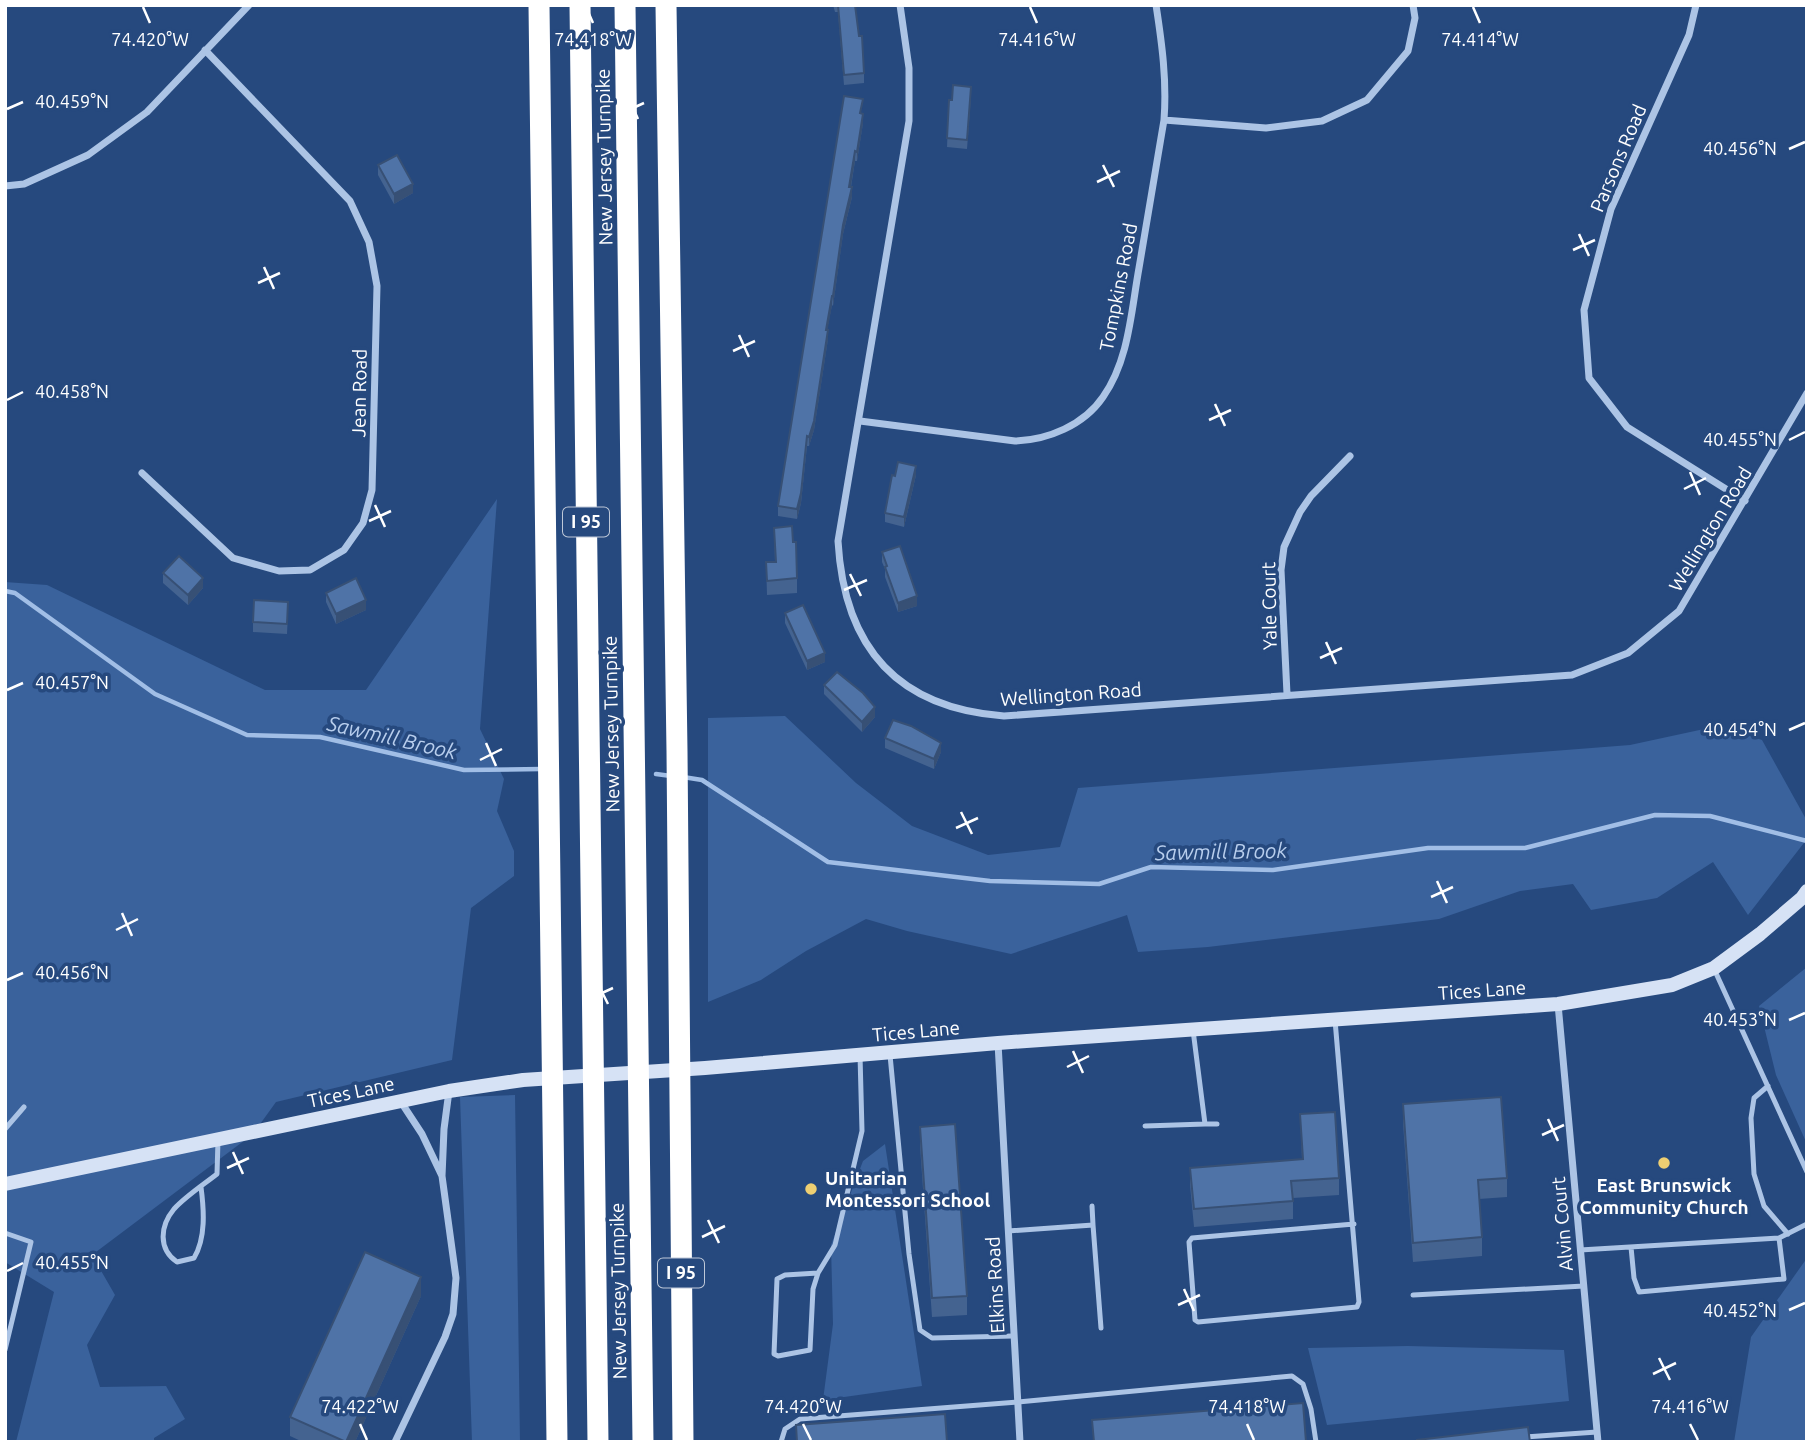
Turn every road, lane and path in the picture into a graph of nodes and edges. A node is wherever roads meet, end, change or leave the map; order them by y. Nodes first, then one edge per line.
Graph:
1 (249, 5) edge
2 (539, 5) edge
3 (580, 5) edge
4 (625, 5) edge
5 (666, 5) edge
6 (900, 5) edge
7 (1156, 5) edge
8 (1413, 5) edge
9 (1696, 5) edge
10 (205, 50) junction
11 (1164, 120) junction
12 (5, 186) edge
13 (1807, 393) edge
14 (860, 421) junction
15 (1350, 456) dead end
16 (142, 473) dead end
17 (1745, 501) junction
18 (1287, 694) junction
19 (1807, 891) edge
20 (1714, 968) junction
21 (1559, 1004) junction
22 (1335, 1020) junction
23 (1193, 1030) junction
24 (998, 1043) junction
25 (890, 1052) junction
26 (860, 1055) junction
27 (1768, 1086) junction
28 (449, 1091) junction
29 (401, 1101) junction
30 (24, 1107) dead end
31 (1205, 1124) junction
32 (1217, 1124) dead end
33 (1145, 1126) dead end
34 (5, 1129) edge
35 (218, 1140) junction
36 (1807, 1172) edge
37 (442, 1176) junction
38 (5, 1184) edge
39 (201, 1187) junction
40 (1092, 1206) dead end
41 (1354, 1224) junction
42 (1807, 1224) edge
43 (1093, 1225) junction
44 (1008, 1231) junction
45 (5, 1233) edge
46 (1788, 1234) junction
47 (1779, 1238) junction
48 (1631, 1247) junction
49 (1580, 1250) junction
50 (818, 1273) junction
51 (1584, 1286) junction
52 (1413, 1294) dead end
53 (1101, 1328) dead end
54 (1013, 1336) junction
55 (5, 1350) edge
56 (1017, 1402) junction
57 (1597, 1432) junction
58 (1516, 1438) edge
59 (395, 1442) edge
60 (556, 1442) edge
61 (598, 1442) edge
62 (643, 1442) edge
63 (683, 1442) edge
64 (780, 1442) edge
65 (1020, 1442) edge
66 (1316, 1442) edge
67 (1598, 1442) edge

1 - 10 street
2 - 60 highway, I 95
3 - 61 highway, New Jersey Turnpike / I 95
4 - 62 highway, New Jersey Turnpike / I 95
5 - 63 highway, I 95
6 - 14 street, Wellington Road
7 - 11 street, Tompkins Road
8 - 11 street
9 - 17 street, Parsons Road
10 - 12 street
10 - 16 street, Jean Road
11 - 14 street, Tompkins Road
13 - 17 street, Wellington Road
14 - 18 street, Wellington Road
15 - 18 street, Yale Court
17 - 18 street, Wellington Road
19 - 20 street, Tices Lane
20 - 21 street, Tices Lane
20 - 27 lane
21 - 22 street, Tices Lane
21 - 49 street, Alvin Court
22 - 23 street, Tices Lane
22 - 41 lane
23 - 24 street, Tices Lane
23 - 31 lane
24 - 25 street, Tices Lane
24 - 44 street, Elkins Road
25 - 26 street, Tices Lane
25 - 54 lane
26 - 28 street, Tices Lane
26 - 50 lane
27 - 36 lane
27 - 46 lane
28 - 29 street, Tices Lane
28 - 37 street
29 - 35 street, Tices Lane
29 - 37 street
30 - 34 lane
31 - 32 lane
31 - 33 lane
35 - 38 street, Tices Lane
35 - 39 lane
37 - 59 street
39 - 39 lane
40 - 43 lane
41 - 41 lane
42 - 46 lane
43 - 44 lane
43 - 53 lane
44 - 54 street, Elkins Road
45 - 55 lane
46 - 47 lane
47 - 48 lane
47 - 48 lane
48 - 49 lane
49 - 51 street, Alvin Court
50 - 50 lane
51 - 52 lane
51 - 57 street, Alvin Court
54 - 56 street, Elkins Road
56 - 64 lane
56 - 65 street, Elkins Road
56 - 66 lane
57 - 58 lane
57 - 67 street, Alvin Court

